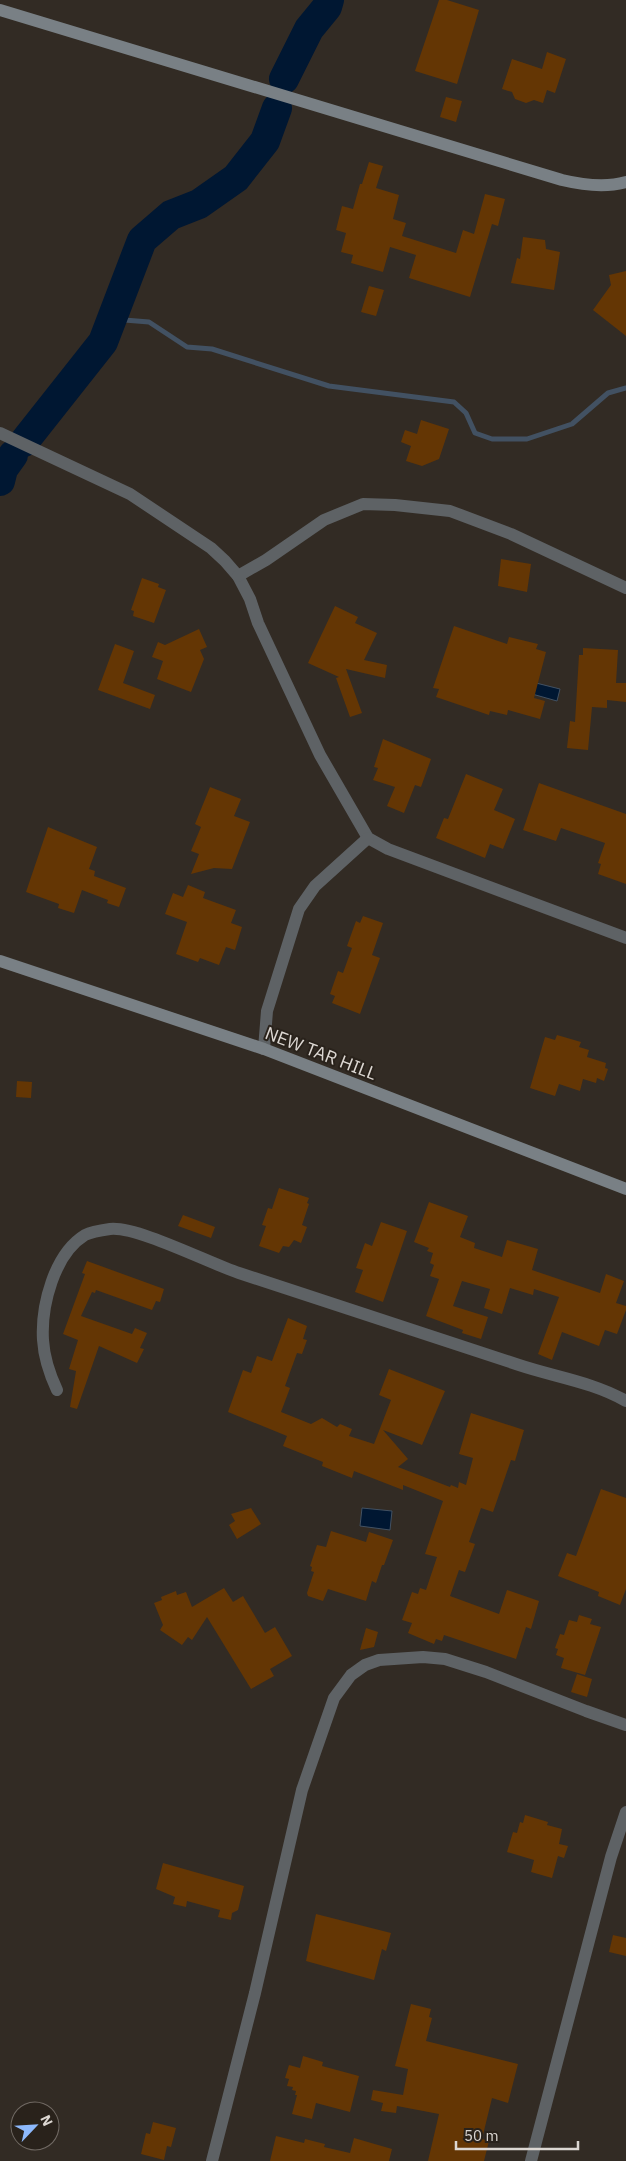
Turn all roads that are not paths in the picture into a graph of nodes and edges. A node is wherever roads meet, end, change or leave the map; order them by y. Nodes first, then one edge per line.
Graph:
1 (0, 10) edge
2 (626, 182) edge
3 (0, 433) edge
4 (238, 576) junction
5 (626, 588) edge
6 (368, 838) junction
7 (626, 938) edge
8 (0, 961) edge
9 (264, 1049) junction
10 (626, 1188) edge
11 (57, 1390) dead end
12 (626, 1401) edge
13 (626, 1725) edge
14 (626, 1812) edge
15 (212, 2161) edge
16 (531, 2161) edge

1 - 2 street
3 - 4 street
4 - 5 street
4 - 6 street
6 - 7 street
6 - 9 street
8 - 9 street, NEW TAR HILL
9 - 10 street, NEW TAR HILL
11 - 12 street
13 - 15 street
14 - 16 street

